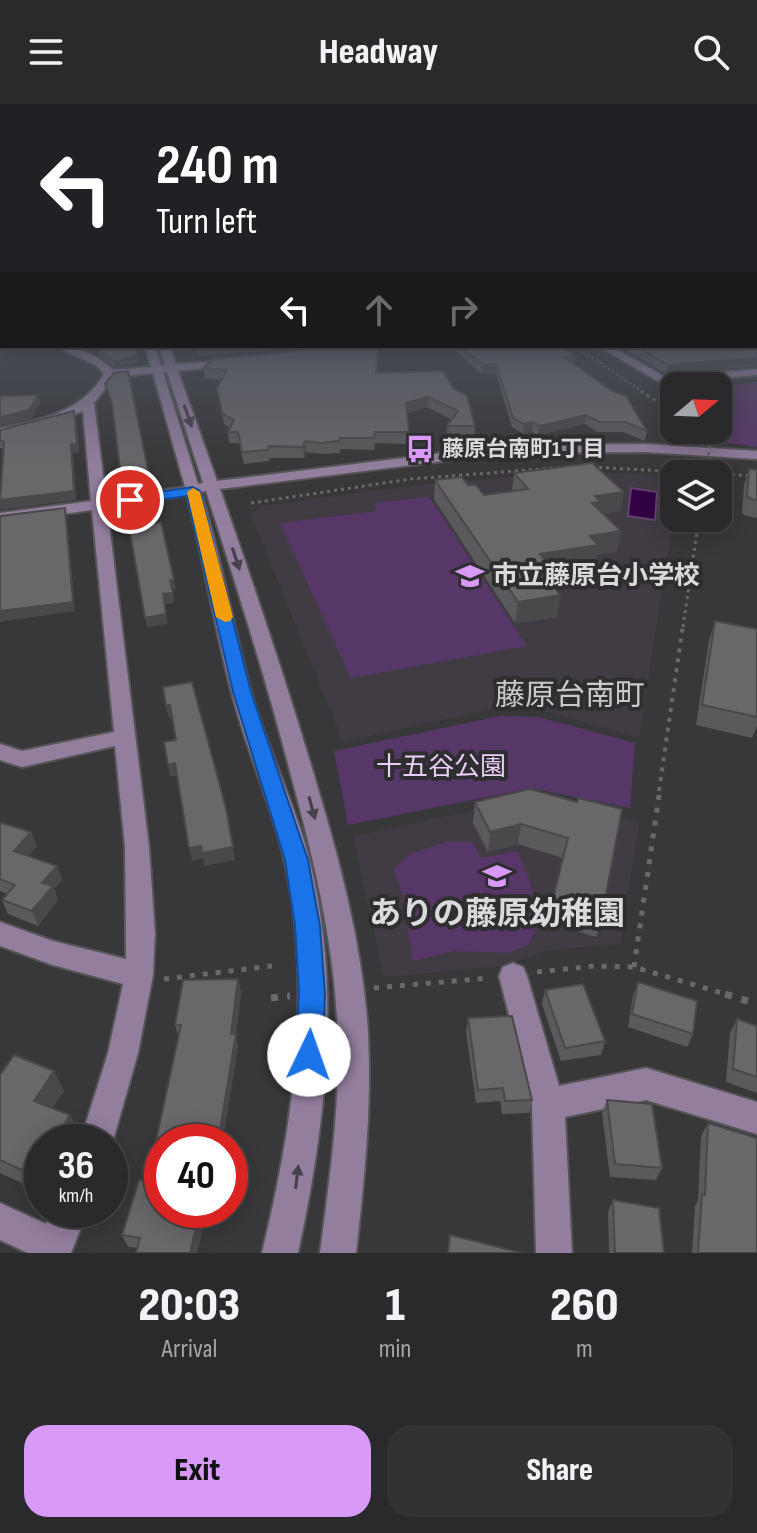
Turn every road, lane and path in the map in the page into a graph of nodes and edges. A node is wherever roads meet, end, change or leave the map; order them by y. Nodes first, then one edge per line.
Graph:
1 (98, 363) edge
2 (161, 363) edge
3 (164, 363) edge
4 (227, 363) edge
5 (600, 363) edge
6 (631, 363) edge
7 (164, 368) junction
8 (757, 372) edge
9 (110, 374) junction
10 (88, 403) junction
11 (660, 404) edge
12 (0, 432) edge
13 (757, 455) edge
14 (757, 465) edge
15 (660, 468) edge
16 (732, 474) edge
17 (757, 476) edge
18 (207, 490) junction
19 (251, 503) dead end
20 (99, 505) junction
21 (0, 518) edge
22 (697, 532) edge
23 (124, 737) junction
24 (0, 752) edge
25 (0, 934) edge
26 (272, 966) dead end
27 (634, 967) junction
28 (139, 975) junction
29 (513, 976) junction
30 (350, 989) junction
31 (312, 994) junction
32 (271, 998) dead end
33 (757, 1004) edge
34 (548, 1104) junction
35 (757, 1118) edge
36 (102, 1124) edge
37 (0, 1221) edge
38 (63, 1228) edge
39 (280, 1253) edge
40 (338, 1253) edge
41 (554, 1253) edge

1 - 9 street
2 - 7 street
3 - 7 street
4 - 7 street
5 - 11 path
6 - 8 street
7 - 9 street
7 - 18 street
9 - 10 street
10 - 12 street
10 - 20 street
13 - 18 street
14 - 18 street
15 - 19 path
16 - 17 path
18 - 20 street
18 -> 30 street
18 - 31 street
20 - 21 street
20 - 23 street
22 - 27 path
23 - 24 street
23 - 28 street
25 - 28 street
26 - 28 path
27 - 29 path
27 - 33 path
28 - 36 street
29 - 30 path
29 - 34 street
30 - 40 street
31 - 32 path
39 -> 31 street
34 - 35 street
34 - 41 street
37 - 38 street

